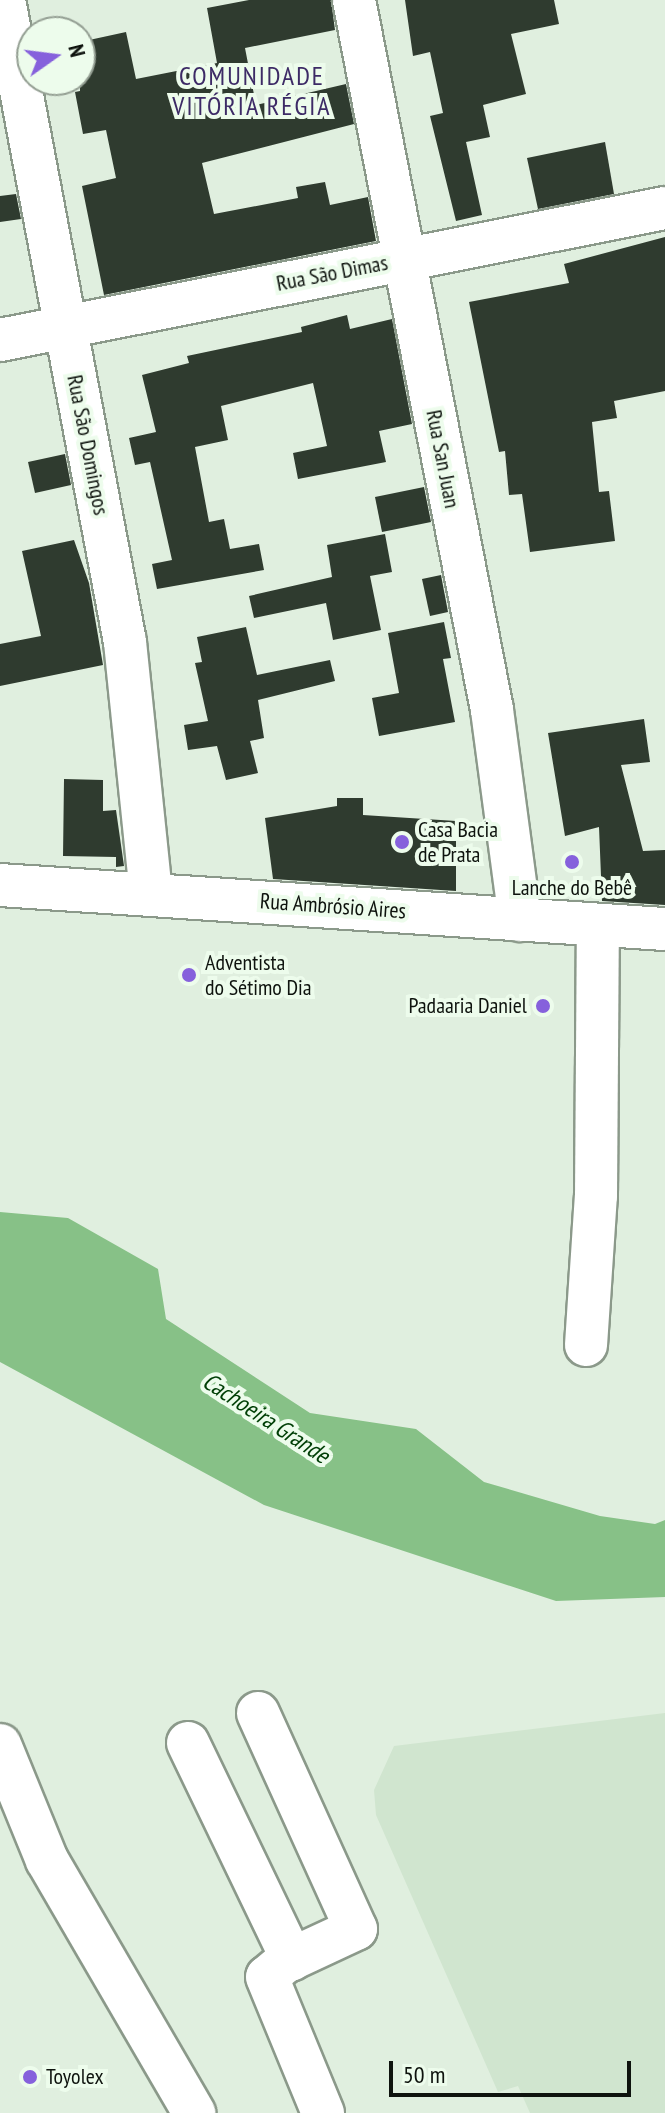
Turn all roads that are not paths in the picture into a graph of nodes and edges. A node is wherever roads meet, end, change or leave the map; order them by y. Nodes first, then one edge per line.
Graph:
1 (4, 0) edge
2 (354, 0) edge
3 (665, 208) edge
4 (404, 259) junction
5 (65, 326) junction
6 (0, 340) edge
7 (0, 885) edge
8 (151, 893) junction
9 (520, 920) junction
10 (598, 925) junction
11 (665, 929) edge
12 (586, 1345) dead end
13 (258, 1713) dead end
14 (188, 1743) dead end
15 (0, 1745) edge
16 (292, 1959) junction
17 (194, 2113) edge
18 (323, 2113) edge

1 - 5 street, Rua São Domingos
2 - 4 street, Rua San Juan
3 - 4 street, Rua São Dimas
4 - 5 street, Rua São Dimas
4 - 9 street, Rua San Juan
5 - 6 street, Rua São Dimas
5 - 8 street, Rua São Domingos
7 - 8 street, Rua Ambrósio Aires
8 - 9 street, Rua Ambrósio Aires
9 - 10 street, Rua Ambrósio Aires
10 - 11 street, Rua Ambrósio Aires
10 - 12 street
13 - 16 street
14 - 16 street
15 - 17 street
16 - 18 street

